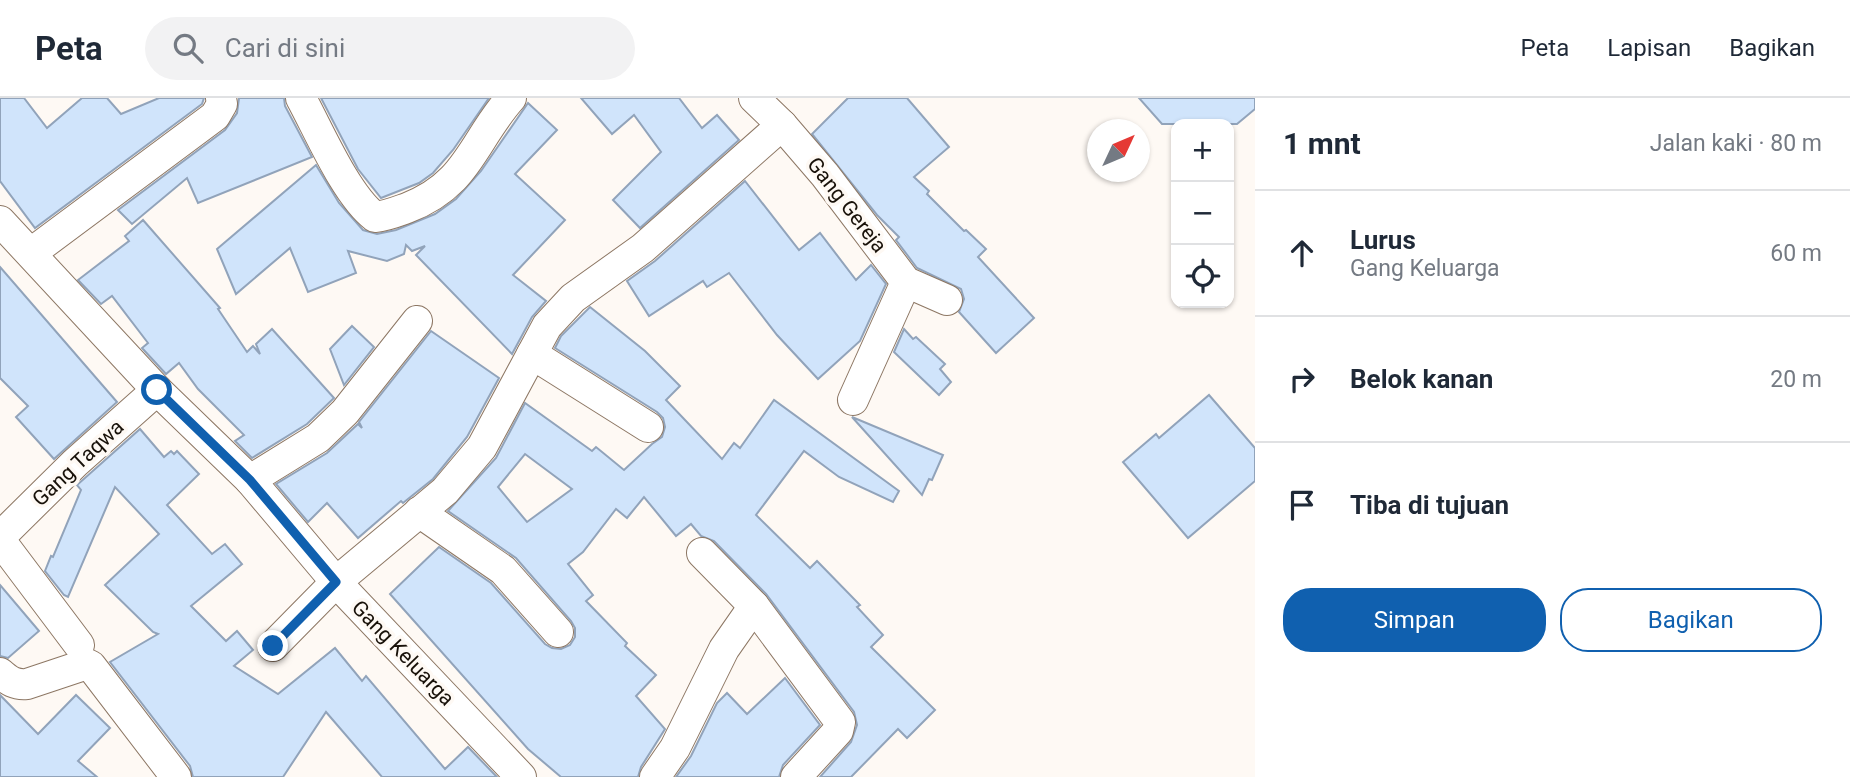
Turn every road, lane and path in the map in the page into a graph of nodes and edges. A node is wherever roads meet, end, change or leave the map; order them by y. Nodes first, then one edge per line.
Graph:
1 (221, 98) edge
2 (301, 98) edge
3 (511, 98) edge
4 (754, 98) edge
5 (782, 125) junction
6 (0, 221) edge
7 (32, 253) junction
8 (906, 282) junction
9 (947, 300) dead end
10 (417, 321) dead end
11 (532, 354) junction
12 (157, 390) junction
13 (853, 400) dead end
14 (649, 427) dead end
15 (250, 480) junction
16 (419, 512) junction
17 (0, 538) edge
18 (702, 553) dead end
19 (336, 582) junction
20 (754, 606) junction
21 (558, 632) dead end
22 (79, 645) dead end
23 (273, 646) dead end
24 (0, 673) edge
25 (176, 777) edge
26 (521, 777) edge
27 (655, 777) edge
28 (796, 777) edge

1 - 7 street
2 - 3 street
4 - 5 street, Gang Gereja
5 - 8 street, Gang Gereja
5 - 11 street
6 - 7 street, Gang Keluarga
7 - 12 street, Gang Keluarga
8 - 9 street, Gang Gereja
8 - 13 street
10 - 15 street
11 - 14 street
11 - 16 street
12 - 15 street, Gang Keluarga
12 - 17 street, Gang Taqwa
15 - 19 street, Gang Keluarga
16 - 19 street
16 - 21 street
17 - 22 street
18 - 20 street
19 - 23 street
19 - 26 street, Gang Keluarga
20 - 27 street
20 - 28 street
24 - 25 street

